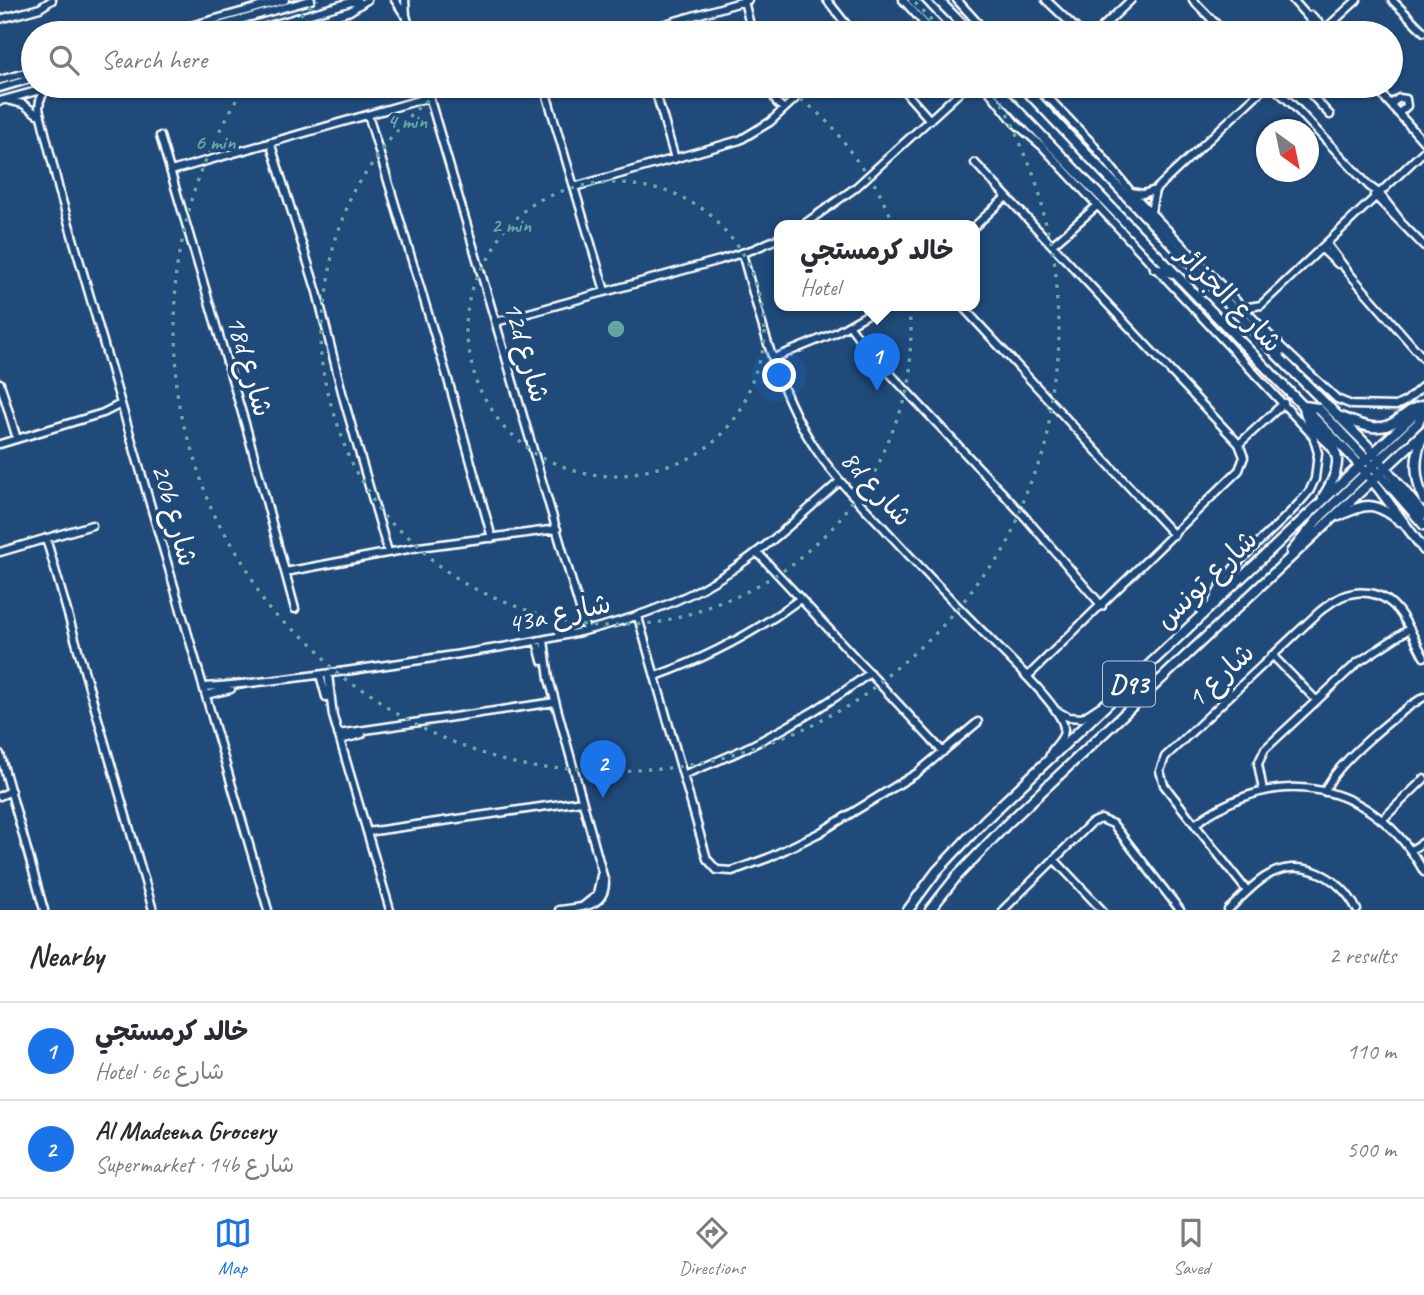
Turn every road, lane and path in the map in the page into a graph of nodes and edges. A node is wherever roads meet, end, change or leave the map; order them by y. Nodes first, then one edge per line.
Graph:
1 (52, 0) edge
2 (285, 0) edge
3 (311, 0) edge
4 (358, 0) edge
5 (367, 0) edge
6 (395, 0) edge
7 (405, 0) edge
8 (827, 0) edge
9 (902, 0) edge
10 (914, 0) edge
11 (938, 0) edge
12 (957, 0) edge
13 (1046, 0) edge
14 (1131, 0) edge
15 (1193, 0) edge
16 (1293, 0) edge
17 (1357, 0) edge
18 (746, 1) edge
19 (1395, 2) edge
20 (925, 13) junction
21 (406, 15) junction
22 (1062, 17) junction
23 (0, 19) edge
24 (209, 21) edge
25 (237, 21) edge
26 (286, 21) edge
27 (318, 21) edge
28 (408, 21) edge
29 (678, 21) edge
30 (750, 21) edge
31 (844, 21) edge
32 (921, 21) edge
33 (925, 21) edge
34 (933, 21) edge
35 (959, 21) edge
36 (977, 21) edge
37 (1065, 21) edge
38 (1067, 21) edge
39 (1109, 21) edge
40 (1213, 21) edge
41 (1313, 21) edge
42 (1335, 21) edge
43 (1424, 32) edge
44 (21, 74) edge
45 (0, 80) edge
46 (21, 82) edge
47 (0, 88) edge
48 (21, 93) edge
49 (34, 98) edge
50 (42, 98) edge
51 (427, 98) edge
52 (430, 98) edge
53 (548, 98) edge
54 (657, 98) edge
55 (774, 98) edge
56 (796, 98) edge
57 (911, 98) edge
58 (953, 98) edge
59 (995, 98) edge
60 (1005, 98) edge
61 (1033, 98) edge
62 (1047, 98) edge
63 (1253, 98) edge
64 (1285, 98) edge
65 (1288, 98) edge
66 (1317, 98) edge
67 (1385, 98) edge
68 (3, 100) edge
69 (1292, 104) junction
70 (1391, 104) junction
71 (784, 109) junction
72 (1399, 113) junction
73 (37, 114) junction
74 (368, 115) junction
75 (1330, 115) dead end
76 (930, 120) junction
77 (44, 131) junction
78 (160, 136) dead end
79 (1422, 138) edge
80 (270, 142) junction
81 (1424, 151) edge
82 (675, 159) junction
83 (975, 163) dead end
84 (171, 171) junction
85 (574, 187) junction
86 (1155, 190) junction
87 (1131, 192) junction
88 (1378, 196) junction
89 (1006, 197) junction
90 (1098, 205) junction
91 (1151, 212) junction
92 (810, 220) edge
93 (980, 221) edge
94 (774, 240) edge
95 (1052, 245) junction
96 (1324, 246) junction
97 (1424, 246) edge
98 (742, 253) junction
99 (1155, 268) junction
100 (1172, 273) junction
101 (604, 290) junction
102 (1261, 305) junction
103 (1243, 308) junction
104 (874, 311) edge
105 (967, 311) edge
106 (496, 322) junction
107 (850, 326) junction
108 (1263, 328) junction
109 (1279, 344) junction
110 (774, 358) junction
111 (1280, 358) junction
112 (1424, 359) edge
113 (0, 383) edge
114 (1424, 385) edge
115 (1284, 403) junction
116 (1304, 406) junction
117 (1424, 406) edge
118 (122, 407) junction
119 (1334, 414) junction
120 (1424, 433) edge
121 (17, 439) junction
122 (0, 444) edge
123 (1239, 444) junction
124 (1373, 459) junction
125 (1362, 469) junction
126 (1379, 474) junction
127 (840, 481) junction
128 (1424, 501) edge
129 (1317, 507) junction
130 (1424, 515) edge
131 (1332, 519) junction
132 (92, 525) dead end
133 (1424, 525) edge
134 (1407, 527) junction
135 (557, 529) junction
136 (1174, 536) junction
137 (46, 538) junction
138 (492, 538) junction
139 (1424, 550) edge
140 (0, 552) edge
141 (388, 552) junction
142 (758, 553) junction
143 (1281, 566) junction
144 (285, 572) junction
145 (800, 599) junction
146 (1102, 606) junction
147 (1212, 606) junction
148 (295, 609) dead end
149 (638, 617) junction
150 (1409, 629) junction
151 (586, 630) junction
152 (540, 641) junction
153 (1272, 655) junction
154 (1424, 657) edge
155 (870, 673) junction
156 (324, 675) junction
157 (656, 676) junction
158 (1027, 677) junction
159 (205, 691) junction
160 (1424, 697) edge
161 (554, 699) junction
162 (1114, 700) junction
163 (1316, 701) junction
164 (1053, 708) junction
165 (978, 722) dead end
166 (339, 737) junction
167 (943, 752) junction
168 (0, 754) edge
169 (1049, 760) junction
170 (685, 774) junction
171 (1424, 779) edge
172 (1263, 790) junction
173 (11, 791) junction
174 (1325, 792) junction
175 (0, 796) edge
176 (581, 798) junction
177 (1382, 819) junction
178 (1195, 824) junction
179 (368, 835) junction
180 (1424, 842) edge
181 (1411, 850) junction
182 (1054, 859) junction
183 (1424, 872) edge
184 (1247, 891) junction
185 (44, 910) edge
186 (153, 910) edge
187 (268, 910) edge
188 (390, 910) edge
189 (559, 910) edge
190 (908, 910) edge
191 (930, 910) edge
192 (1003, 910) edge
193 (1102, 910) edge
194 (1180, 910) edge
195 (1228, 910) edge
196 (1357, 910) edge

1 - 23 street
2 - 24 street
3 - 25 street
4 - 26 street
5 - 27 street
6 - 21 street
7 - 21 street
8 - 31 street
9 - 32 street
10 - 20 main road
11 - 35 main road
12 - 36 street
13 - 22 street
14 - 39 street
15 - 40 street
16 - 41 street
17 - 42 street
18 - 29 street
18 - 30 street
19 - 43 street
20 - 33 main road
20 - 34 main road
21 - 28 street
22 - 37 street
22 - 38 street
44 - 45 street
46 - 47 street
48 - 68 street
49 - 73 street, 20b شارع
50 - 77 street, 20b شارع
51 - 74 street
52 - 106 street, 12d شارع
53 - 85 street
54 - 82 street
55 - 71 street
56 - 71 street
57 - 76 street
58 - 76 street
59 - 90 street
60 - 100 main road, شارع الجزائر
61 - 111 main road, شارع الجزائر
62 - 87 street
63 - 86 street
64 - 69 street
65 - 69 street
66 - 75 street
67 - 70 street
68 - 73 street
69 - 88 street
70 - 72 street
70 - 72 street
71 - 82 street
72 - 79 street
73 - 77 street, 20b شارع
74 - 80 street
74 - 138 street
76 - 92 street
77 - 118 street, 20b شارع
78 - 84 street, 18d شارع
80 - 84 street
80 - 141 street
81 - 88 street
82 - 85 street
83 - 89 street
84 - 144 street, 18d شارع
85 - 101 street
86 - 87 street
86 - 91 street
87 - 91 street
88 - 96 street
88 - 97 street
89 - 93 street
89 - 95 street
90 - 95 street
90 - 99 street
91 - 103 street
94 - 98 street
95 - 123 street
96 - 102 street
96 - 112 street
98 - 101 street
98 - 110 street, 8d شارع
99 - 100 main road
99 - 115 street
100 - 116 main road, شارع الجزائر
101 - 106 street
102 - 103 street
102 - 108 street
103 - 108 street
104 - 107 street
105 - 136 street
106 - 135 street, 12d شارع
107 - 110 street
107 - 146 street
108 - 109 street
109 - 111 main road
109 - 114 street
110 - 127 street, 8d شارع
111 - 119 main road, شارع الجزائر
113 - 121 street
115 - 123 street
115 - 147 street
116 - 124 main road
116 - 125 main road, شارع الجزائر
116 - 129 main road
117 - 119 main road
117 - 124 main road, شارع تونس
118 - 121 street
118 - 159 street, 20b شارع
119 - 124 main road, شارع الجزائر
120 - 126 main road, شارع تونس / D93
120 - 128 main road
121 - 122 street
123 - 136 street
124 - 125 main road, شارع تونس / D93
124 - 126 main road, شارع الجزائر
125 - 126 main road, شارع الجزائر
125 - 129 main road, شارع تونس / D93
125 - 143 main road
126 - 130 main road, شارع الجزائر
126 - 131 main road, شارع تونس / D93
126 - 133 main road
126 - 134 main road, شارع الجزائر
127 - 142 street, 43a شارع
127 - 158 street, 8d شارع
129 - 147 main road, شارع تونس / D93
131 - 134 main road
131 - 143 main road, شارع تونس / D93
132 - 137 street
134 - 139 main road, شارع الجزائر
135 - 138 street
135 - 151 street, 12d شارع
136 - 146 street
137 - 140 street
137 - 186 street
138 - 141 street
141 - 144 street
142 - 145 street
142 - 149 street, 43a شارع
143 - 191 main road, شارع تونس / D93
144 - 148 street, 18d شارع
145 - 155 street
145 - 157 street
146 - 158 street
147 - 162 main road, شارع تونس / D93
149 - 151 street, 43a شارع
149 - 157 street
150 - 153 street, شارع 1
150 - 154 street, شارع 1
150 - 163 street
151 - 152 street, 43a شارع
152 - 156 street, 43a شارع
152 - 161 street
153 - 163 street
153 - 178 street, شارع 1
155 - 167 street
155 - 170 street
156 - 159 street, 43a شارع
156 - 166 street
157 - 170 street
158 - 164 street, 8d شارع
159 - 187 street, 20b شارع
160 - 174 street
161 - 166 street
161 - 176 street
162 - 164 street
162 - 169 main road, شارع تونس / D93
163 - 172 street
164 - 169 street, 8d شارع
165 - 167 street
166 - 179 street
167 - 170 street
168 - 173 street
169 - 190 main road, شارع تونس / D93
171 - 177 street
172 - 174 street
172 - 178 street
173 - 175 street
173 - 185 street
174 - 177 street
176 - 179 street
176 - 189 street
177 - 181 street
178 - 184 street, شارع 1
179 - 188 street
180 - 181 street
181 - 183 street
182 - 192 street
182 - 193 street
182 - 194 street
184 - 195 street
184 - 196 street

